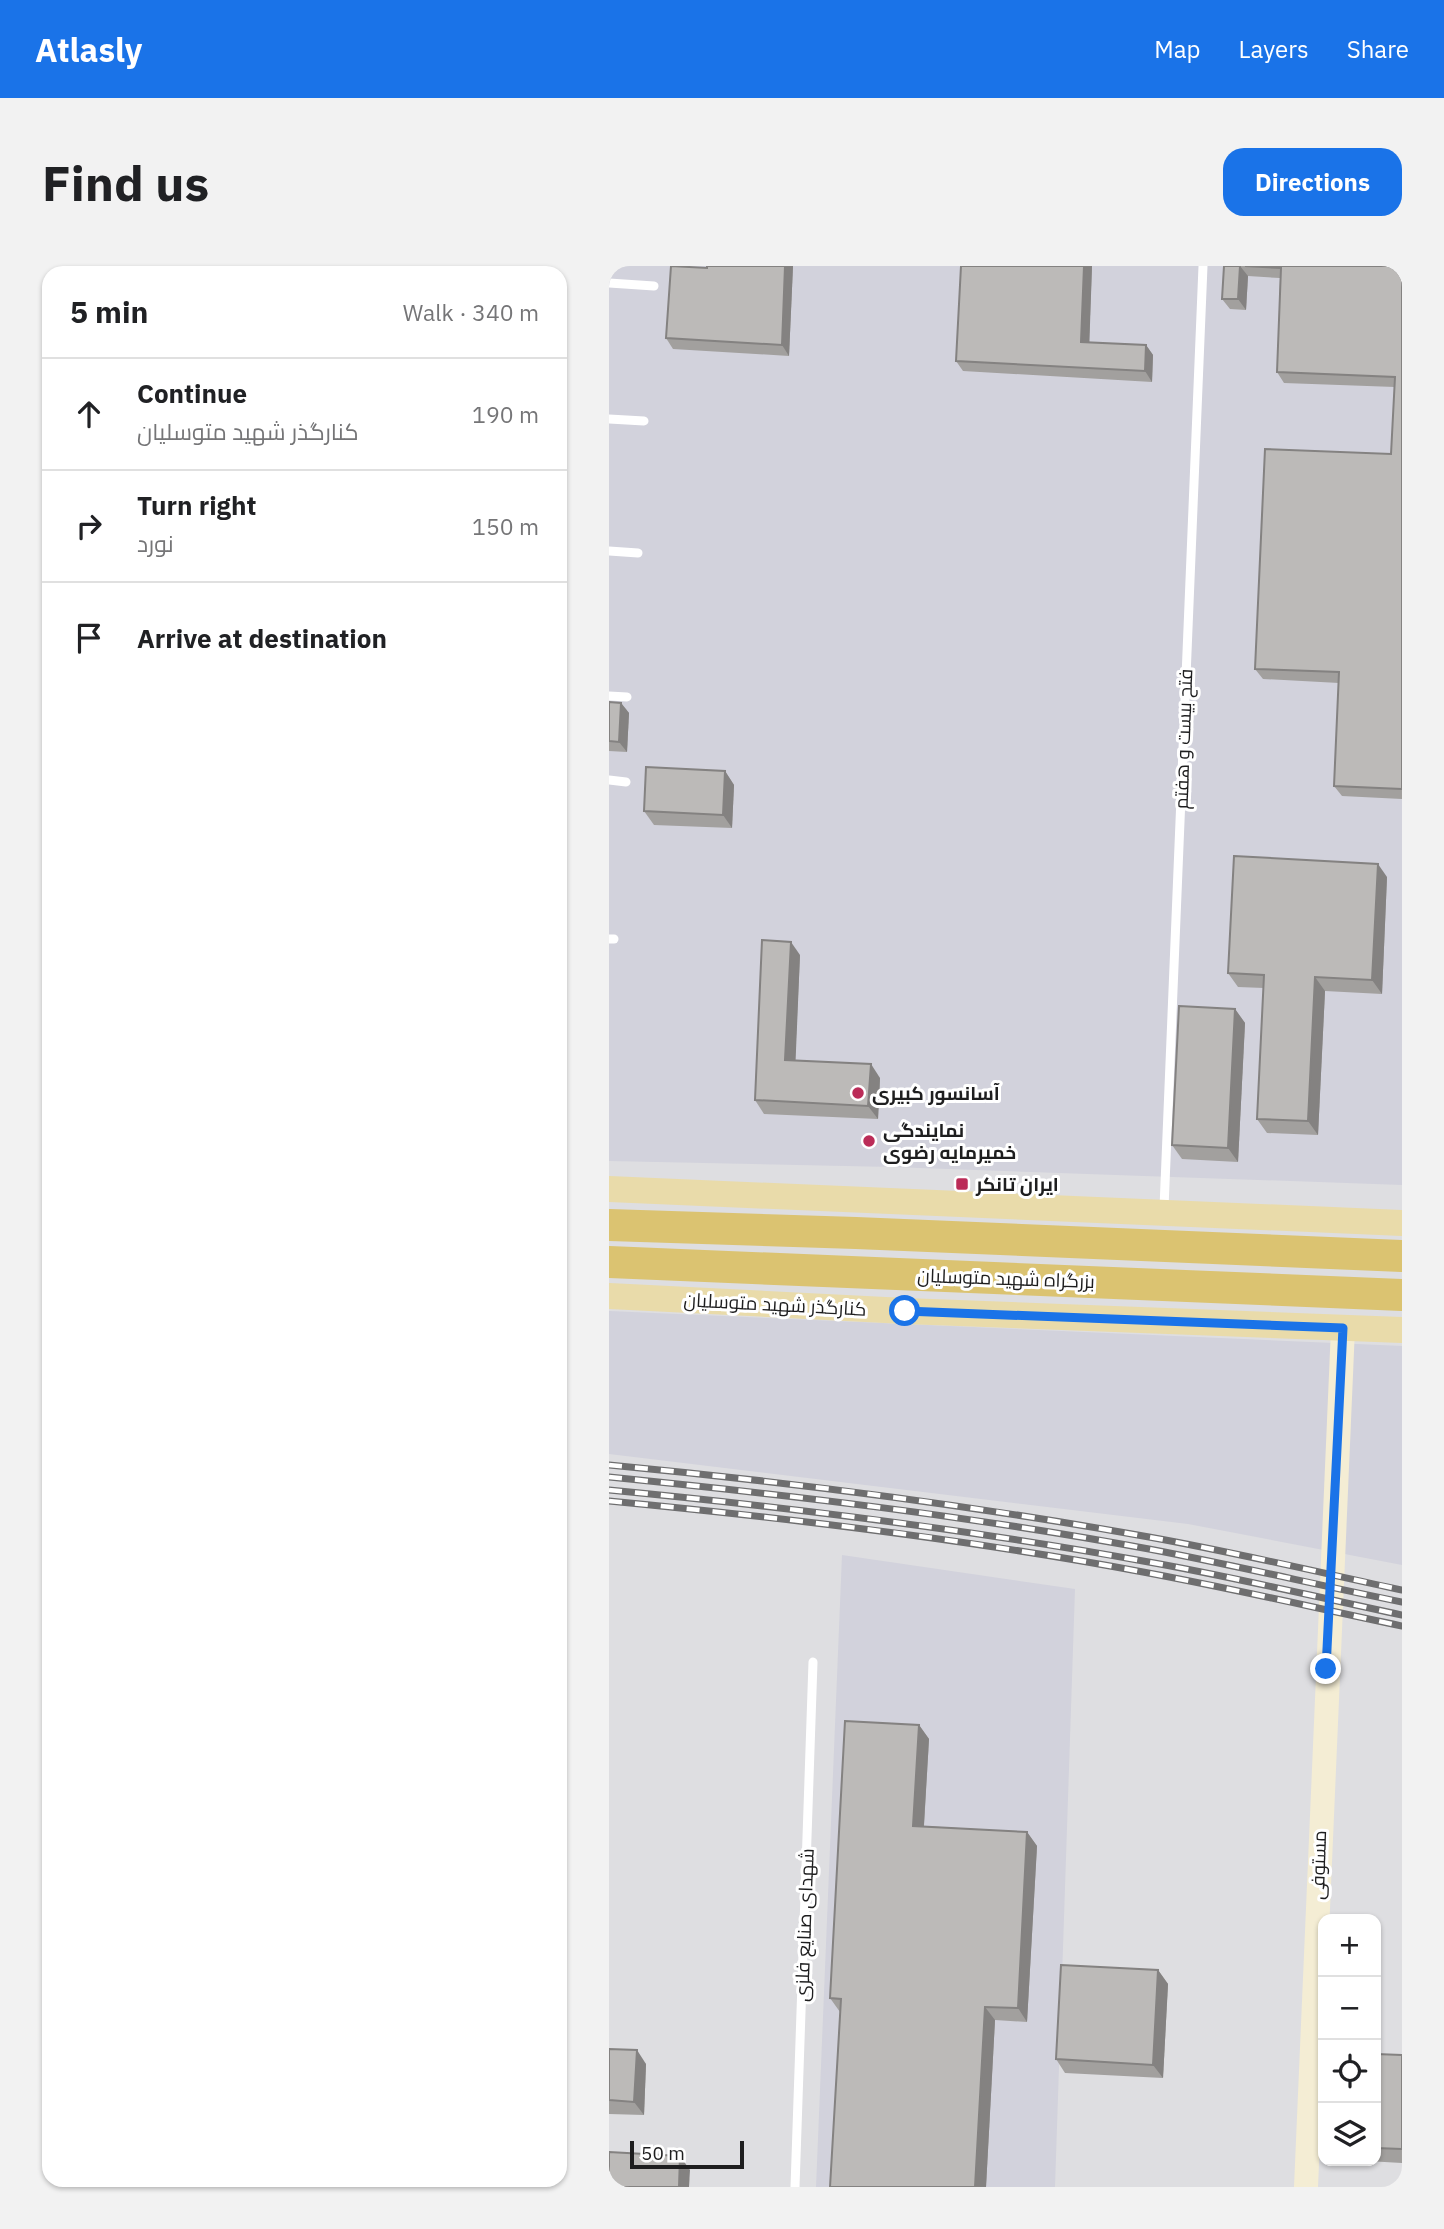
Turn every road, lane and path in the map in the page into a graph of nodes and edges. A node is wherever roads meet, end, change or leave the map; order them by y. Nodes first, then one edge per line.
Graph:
1 (1203, 266) edge
2 (609, 283) edge
3 (654, 286) dead end
4 (609, 419) edge
5 (644, 422) dead end
6 (609, 551) edge
7 (638, 553) dead end
8 (609, 696) edge
9 (627, 697) dead end
10 (609, 780) edge
11 (626, 782) dead end
12 (609, 1189) edge
13 (1163, 1213) junction
14 (1402, 1223) edge
15 (609, 1226) edge
16 (1402, 1256) edge
17 (609, 1262) edge
18 (1402, 1295) edge
19 (609, 1296) edge
20 (1343, 1328) junction
21 (1402, 1330) edge
22 (813, 1662) dead end
23 (795, 2187) edge
24 (1306, 2187) edge

1 - 13 lane, فتح بیست و هفتم
2 - 3 lane
4 - 5 lane
6 - 7 lane
8 - 9 lane
10 - 11 lane
12 - 13 main road
13 - 14 main road
15 - 16 highway, بزرگراه شهید متوسلیان
17 - 18 highway, بزرگراه شهید متوسلیان
19 - 20 main road, کنارگذر شهید متوسلیان
20 - 21 main road, کنارگذر شهید متوسلیان
20 - 24 street, مستوفی
22 - 23 lane, شهدای صنایع فلزی

